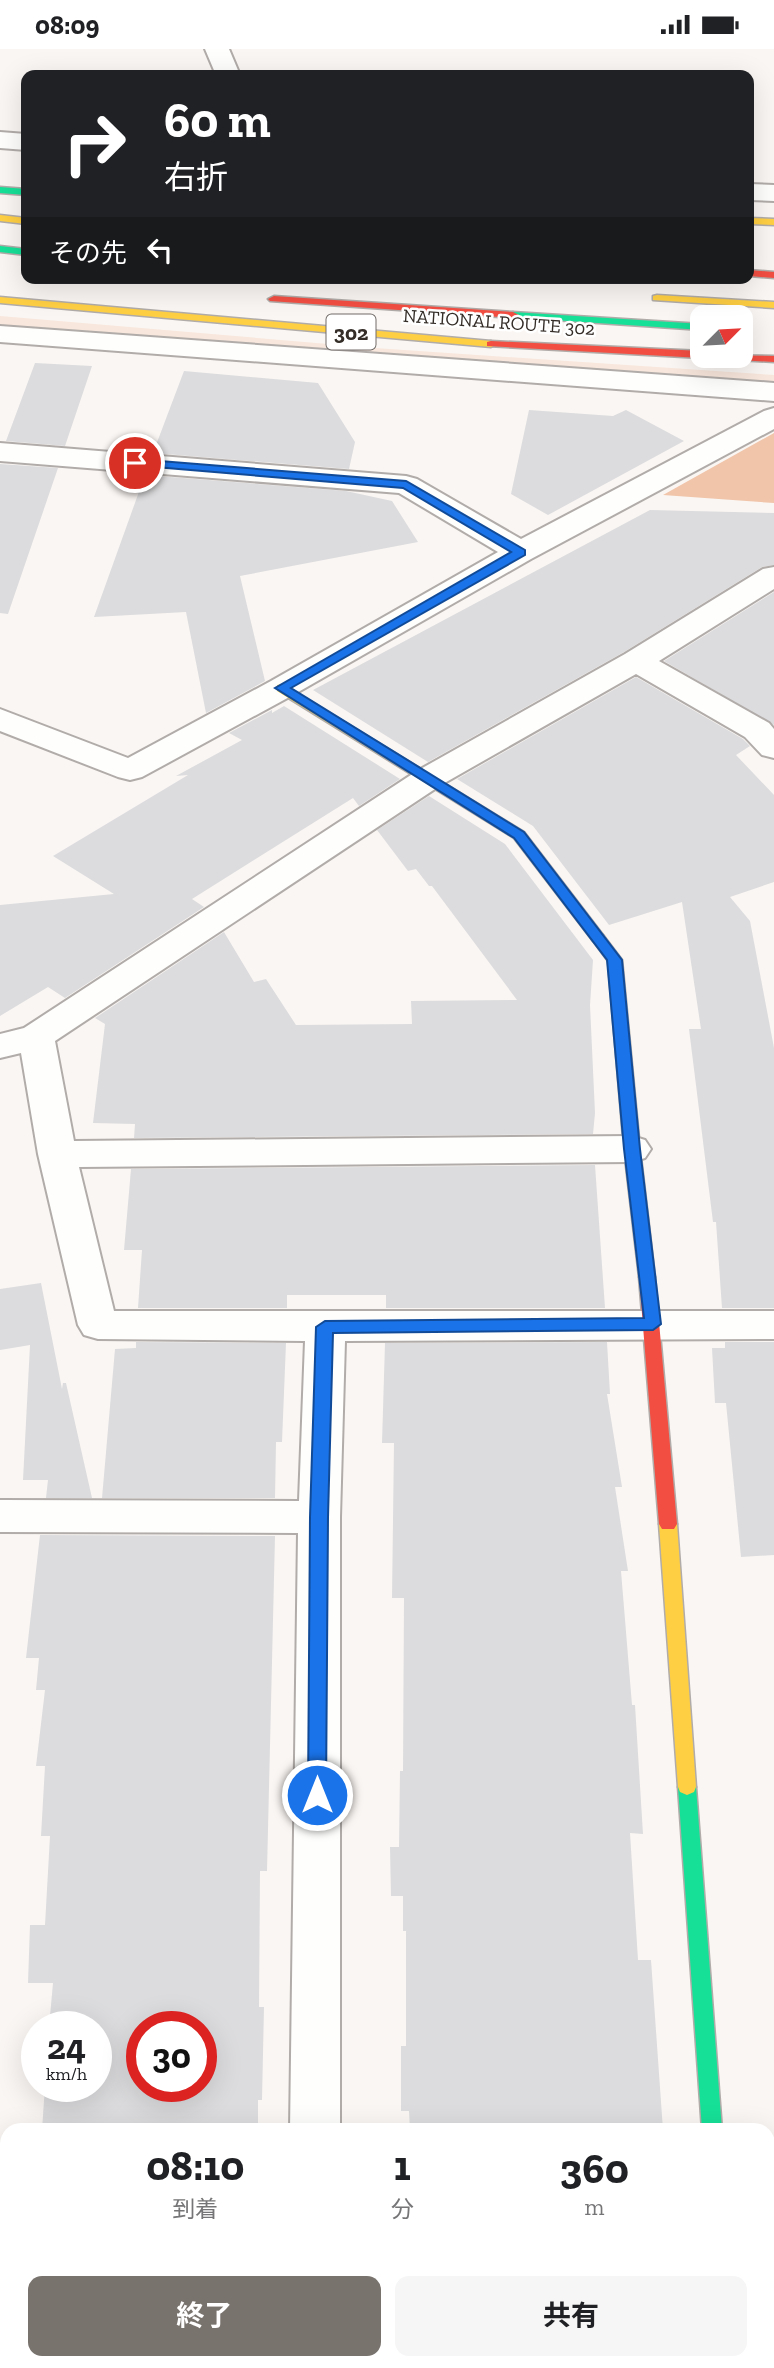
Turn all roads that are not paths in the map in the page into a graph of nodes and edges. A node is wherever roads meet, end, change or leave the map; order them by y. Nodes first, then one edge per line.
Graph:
1 (217, 49) edge
2 (226, 70) edge
3 (0, 140) edge
4 (21, 142) edge
5 (0, 190) edge
6 (21, 192) edge
7 (754, 192) edge
8 (774, 193) edge
9 (0, 218) edge
10 (21, 220) edge
11 (754, 221) edge
12 (774, 222) edge
13 (0, 249) edge
14 (21, 251) edge
15 (754, 273) edge
16 (774, 275) edge
17 (638, 297) dead end
18 (256, 298) dead end
19 (0, 300) edge
20 (774, 305) edge
21 (690, 326) edge
22 (0, 334) edge
23 (690, 354) edge
24 (753, 358) edge
25 (774, 359) edge
26 (774, 392) edge
27 (774, 417) edge
28 (0, 451) edge
29 (520, 552) junction
30 (774, 576) edge
31 (636, 661) junction
32 (282, 688) junction
33 (0, 719) edge
34 (774, 748) edge
35 (429, 778) junction
36 (36, 1037) junction
37 (0, 1046) edge
38 (632, 1149) junction
39 (57, 1154) junction
40 (653, 1324) junction
41 (774, 1325) edge
42 (325, 1327) junction
43 (0, 1517) edge
44 (319, 1517) junction
45 (314, 2123) edge
46 (711, 2123) edge

1 - 2 street
3 - 4 street
5 - 6 main road
7 - 8 street
9 - 10 main road
11 - 12 main road
13 - 14 main road
15 - 16 main road
17 - 20 main road
18 - 21 main road
19 - 23 main road, NATIONAL ROUTE 302 / 302
22 - 26 street
24 - 25 main road, NATIONAL ROUTE 302 / 302
27 - 29 street
28 - 29 street
29 - 32 street
30 - 31 street
31 - 34 street
31 - 35 street
32 - 33 street
32 - 35 main road
35 - 36 street
35 - 38 main road
36 - 37 street
36 - 39 street
38 - 39 street
38 - 40 main road
39 - 42 street
40 - 41 street
40 - 42 street
40 - 46 main road
42 - 44 street
43 - 44 street
44 - 45 street

